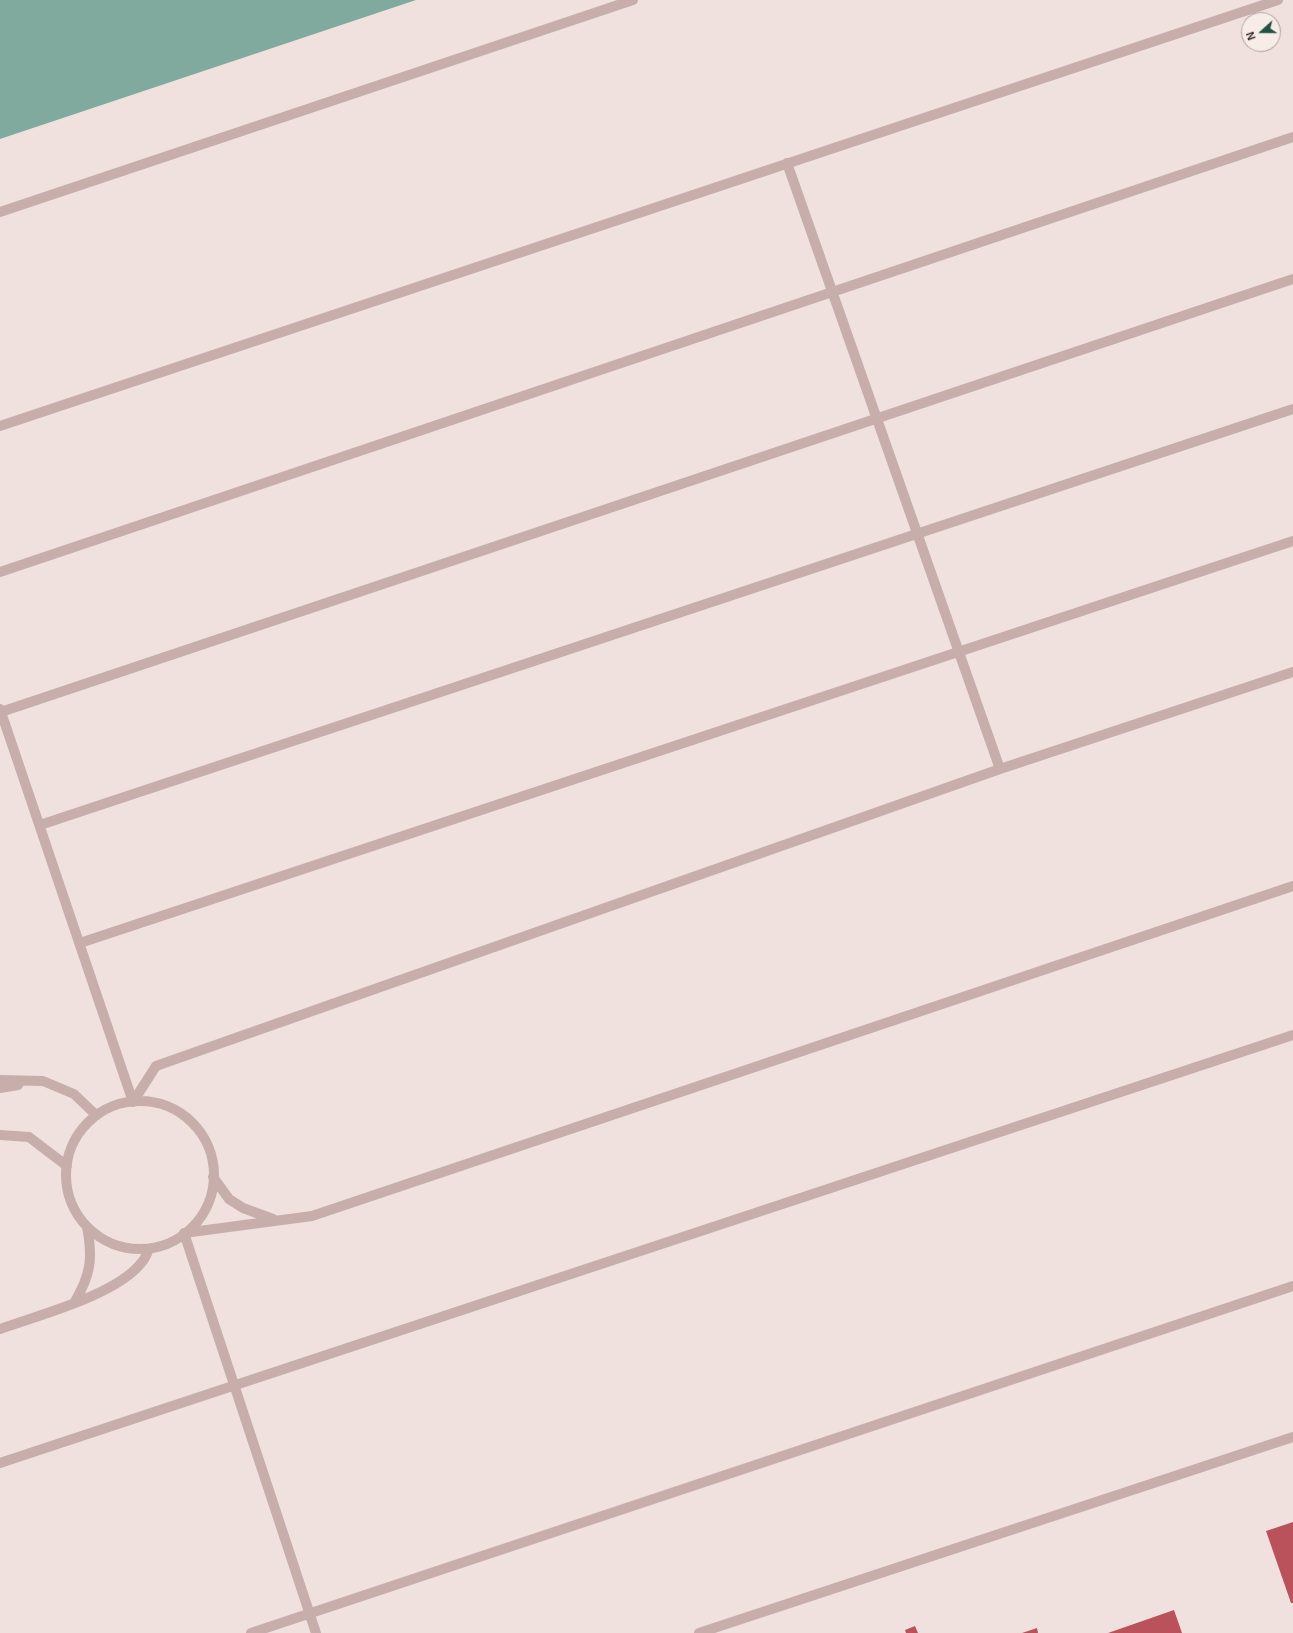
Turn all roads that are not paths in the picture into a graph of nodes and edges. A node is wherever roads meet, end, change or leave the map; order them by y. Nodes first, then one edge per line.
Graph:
1 (632, 0) edge
2 (1278, 0) edge
3 (1293, 137) edge
4 (787, 163) junction
5 (0, 212) edge
6 (1293, 279) edge
7 (832, 292) junction
8 (1293, 409) edge
9 (877, 419) junction
10 (0, 426) edge
11 (917, 533) junction
12 (1293, 541) edge
13 (0, 572) edge
14 (959, 652) junction
15 (1293, 672) edge
16 (0, 711) edge
17 (1000, 769) junction
18 (40, 825) junction
19 (1293, 886) edge
20 (80, 943) junction
21 (1293, 1035) edge
22 (0, 1080) edge
23 (43, 1081) junction
24 (0, 1088) edge
25 (132, 1102) junction
26 (96, 1115) junction
27 (0, 1135) edge
28 (67, 1166) junction
29 (213, 1177) junction
30 (312, 1216) junction
31 (87, 1227) junction
32 (184, 1233) junction
33 (150, 1249) junction
34 (1293, 1286) edge
35 (74, 1303) junction
36 (0, 1329) edge
37 (234, 1386) junction
38 (1293, 1437) edge
39 (0, 1463) edge
40 (310, 1613) junction
41 (251, 1633) edge
42 (316, 1633) edge
43 (699, 1633) edge

1 - 5 lane
2 - 4 lane
3 - 7 lane
4 - 7 lane
4 - 10 lane
6 - 9 lane
7 - 9 lane
7 - 13 lane
8 - 11 lane
9 - 11 lane
9 - 16 lane
11 - 14 lane
11 - 18 lane
12 - 14 lane
14 - 17 lane
14 - 20 lane
15 - 17 lane
16 - 18 lane
17 - 25 lane
18 - 20 lane
19 - 30 lane
20 - 25 lane
21 - 37 lane
22 - 23 lane
23 - 24 lane
23 - 26 lane
25 - 26 lane
25 - 29 lane
26 - 28 lane
27 - 28 lane
28 - 31 lane
29 - 30 lane
29 - 32 lane
30 - 32 lane
31 - 33 lane
31 - 35 lane
32 - 33 lane
32 - 37 lane
33 - 35 lane
34 - 40 lane
35 - 36 lane
37 - 39 lane
37 - 40 lane
38 - 43 lane
40 - 41 lane
40 - 42 lane

